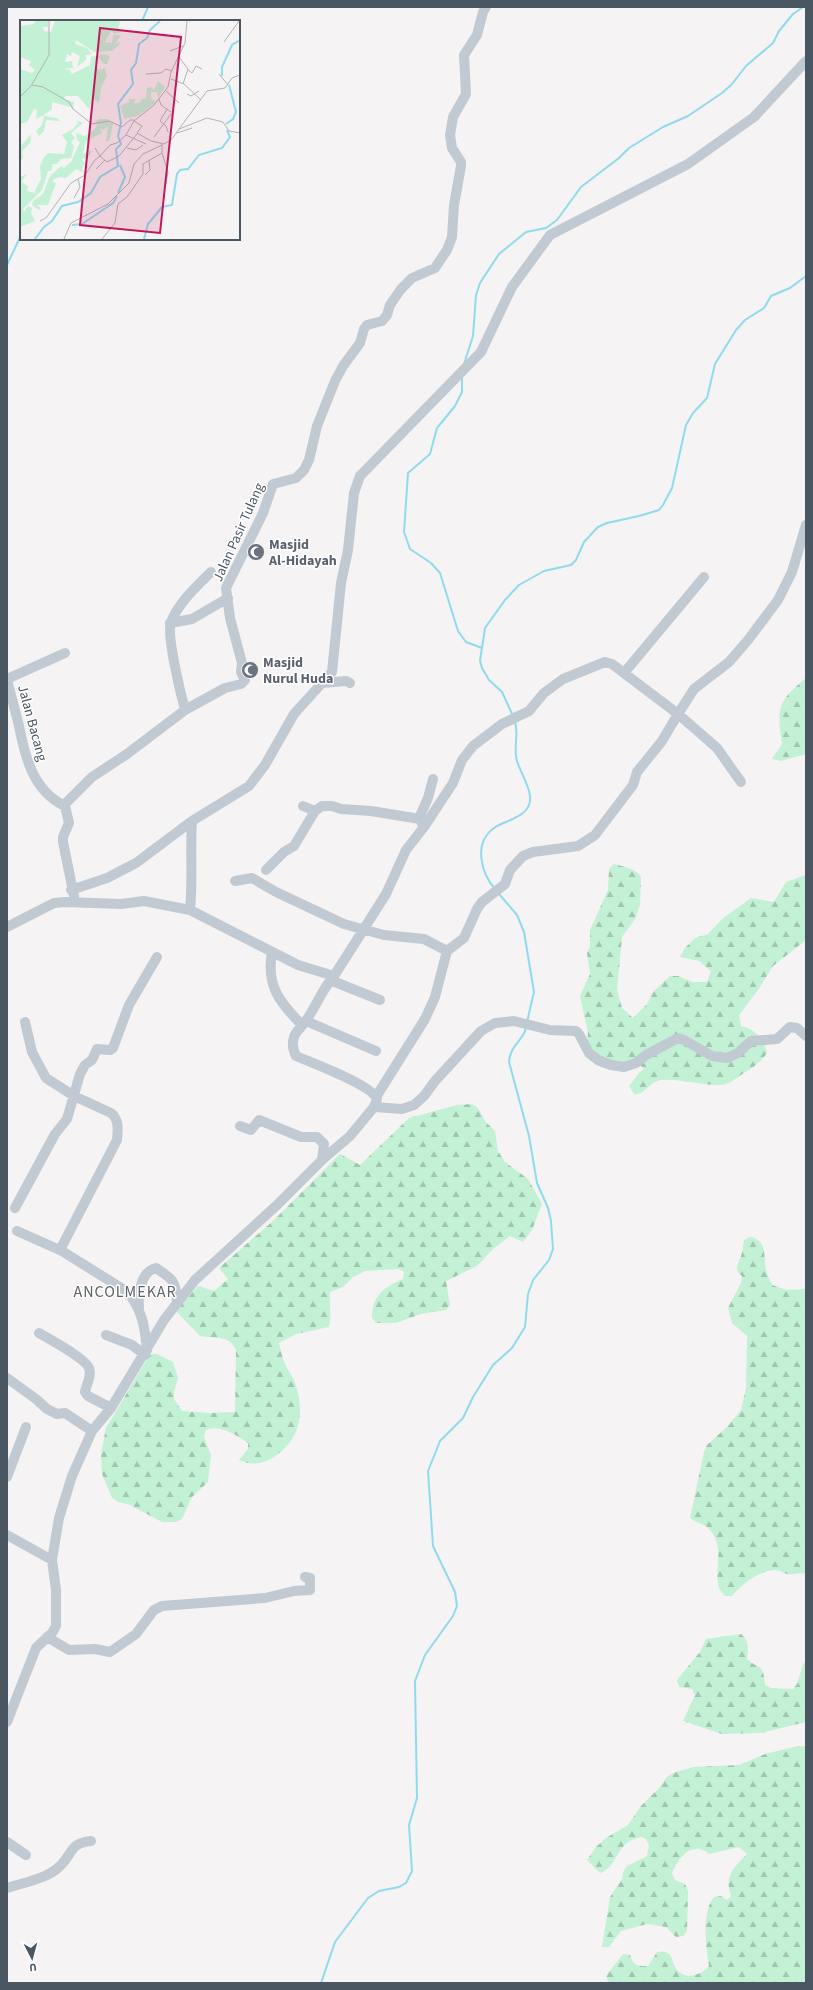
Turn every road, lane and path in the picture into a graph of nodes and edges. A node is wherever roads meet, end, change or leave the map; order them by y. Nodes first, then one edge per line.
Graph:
1 (486, 7) edge
2 (806, 61) edge
3 (806, 525) edge
4 (211, 572) dead end
5 (704, 577) dead end
6 (228, 598) junction
7 (170, 624) junction
8 (65, 653) dead end
9 (624, 673) junction
10 (7, 679) edge
11 (322, 683) junction
12 (350, 683) dead end
13 (185, 710) junction
14 (678, 714) junction
15 (433, 779) dead end
16 (741, 782) dead end
17 (64, 806) junction
18 (303, 806) dead end
19 (315, 811) junction
20 (192, 821) junction
21 (422, 823) junction
22 (266, 870) dead end
23 (235, 881) dead end
24 (71, 890) junction
25 (76, 903) junction
26 (190, 910) junction
27 (7, 927) edge
28 (363, 929) junction
29 (447, 951) junction
30 (272, 952) junction
31 (157, 957) dead end
32 (332, 978) junction
33 (380, 1000) dead end
34 (25, 1022) dead end
35 (304, 1023) junction
36 (806, 1036) edge
37 (376, 1051) dead end
38 (74, 1096) junction
39 (375, 1102) junction
40 (240, 1126) dead end
41 (322, 1160) junction
42 (15, 1208) dead end
43 (17, 1231) dead end
44 (60, 1250) junction
45 (177, 1302) junction
46 (139, 1309) junction
47 (39, 1333) dead end
48 (106, 1335) dead end
49 (146, 1352) junction
50 (7, 1378) edge
51 (111, 1408) junction
52 (26, 1427) dead end
53 (92, 1431) junction
54 (7, 1477) edge
55 (7, 1535) edge
56 (52, 1560) junction
57 (305, 1577) dead end
58 (47, 1637) junction
59 (7, 1722) edge
60 (91, 1841) dead end
61 (7, 1842) edge
62 (26, 1855) dead end
63 (7, 1888) edge

1 - 6 street, Jalan Pasir Tulang
2 - 11 street
3 - 14 street
4 - 7 street
5 - 9 street
6 - 7 street
6 - 13 street, Jalan Pasir Tulang
7 - 13 street
8 - 10 street
9 - 14 street
9 - 21 street
10 - 17 street, Jalan Bacang
11 - 12 street
11 - 20 street
13 - 17 street, Jalan Pasir Tulang
14 - 16 street
14 - 29 street
15 - 21 street
17 - 24 street
18 - 19 street
19 - 21 street
19 - 22 street
20 - 24 street
20 - 26 street
21 - 28 street
23 - 28 street
24 - 25 street
25 - 26 street
25 - 27 street
26 - 30 street
28 - 29 street
28 - 32 street
29 - 39 street
30 - 32 street
30 - 35 street
31 - 38 street
32 - 33 street
32 - 35 street
34 - 38 street
35 - 37 street
35 - 39 street
36 - 39 street
38 - 42 street
38 - 44 street
39 - 41 street
40 - 41 street
41 - 45 street
43 - 44 street
44 - 46 street
45 - 46 street
45 - 49 street
46 - 49 street
47 - 51 street
48 - 49 street
49 - 51 street
50 - 53 street
51 - 53 street
52 - 54 street
53 - 56 street
55 - 56 street
56 - 58 street
57 - 58 street
58 - 59 street
60 - 63 street
61 - 62 street

